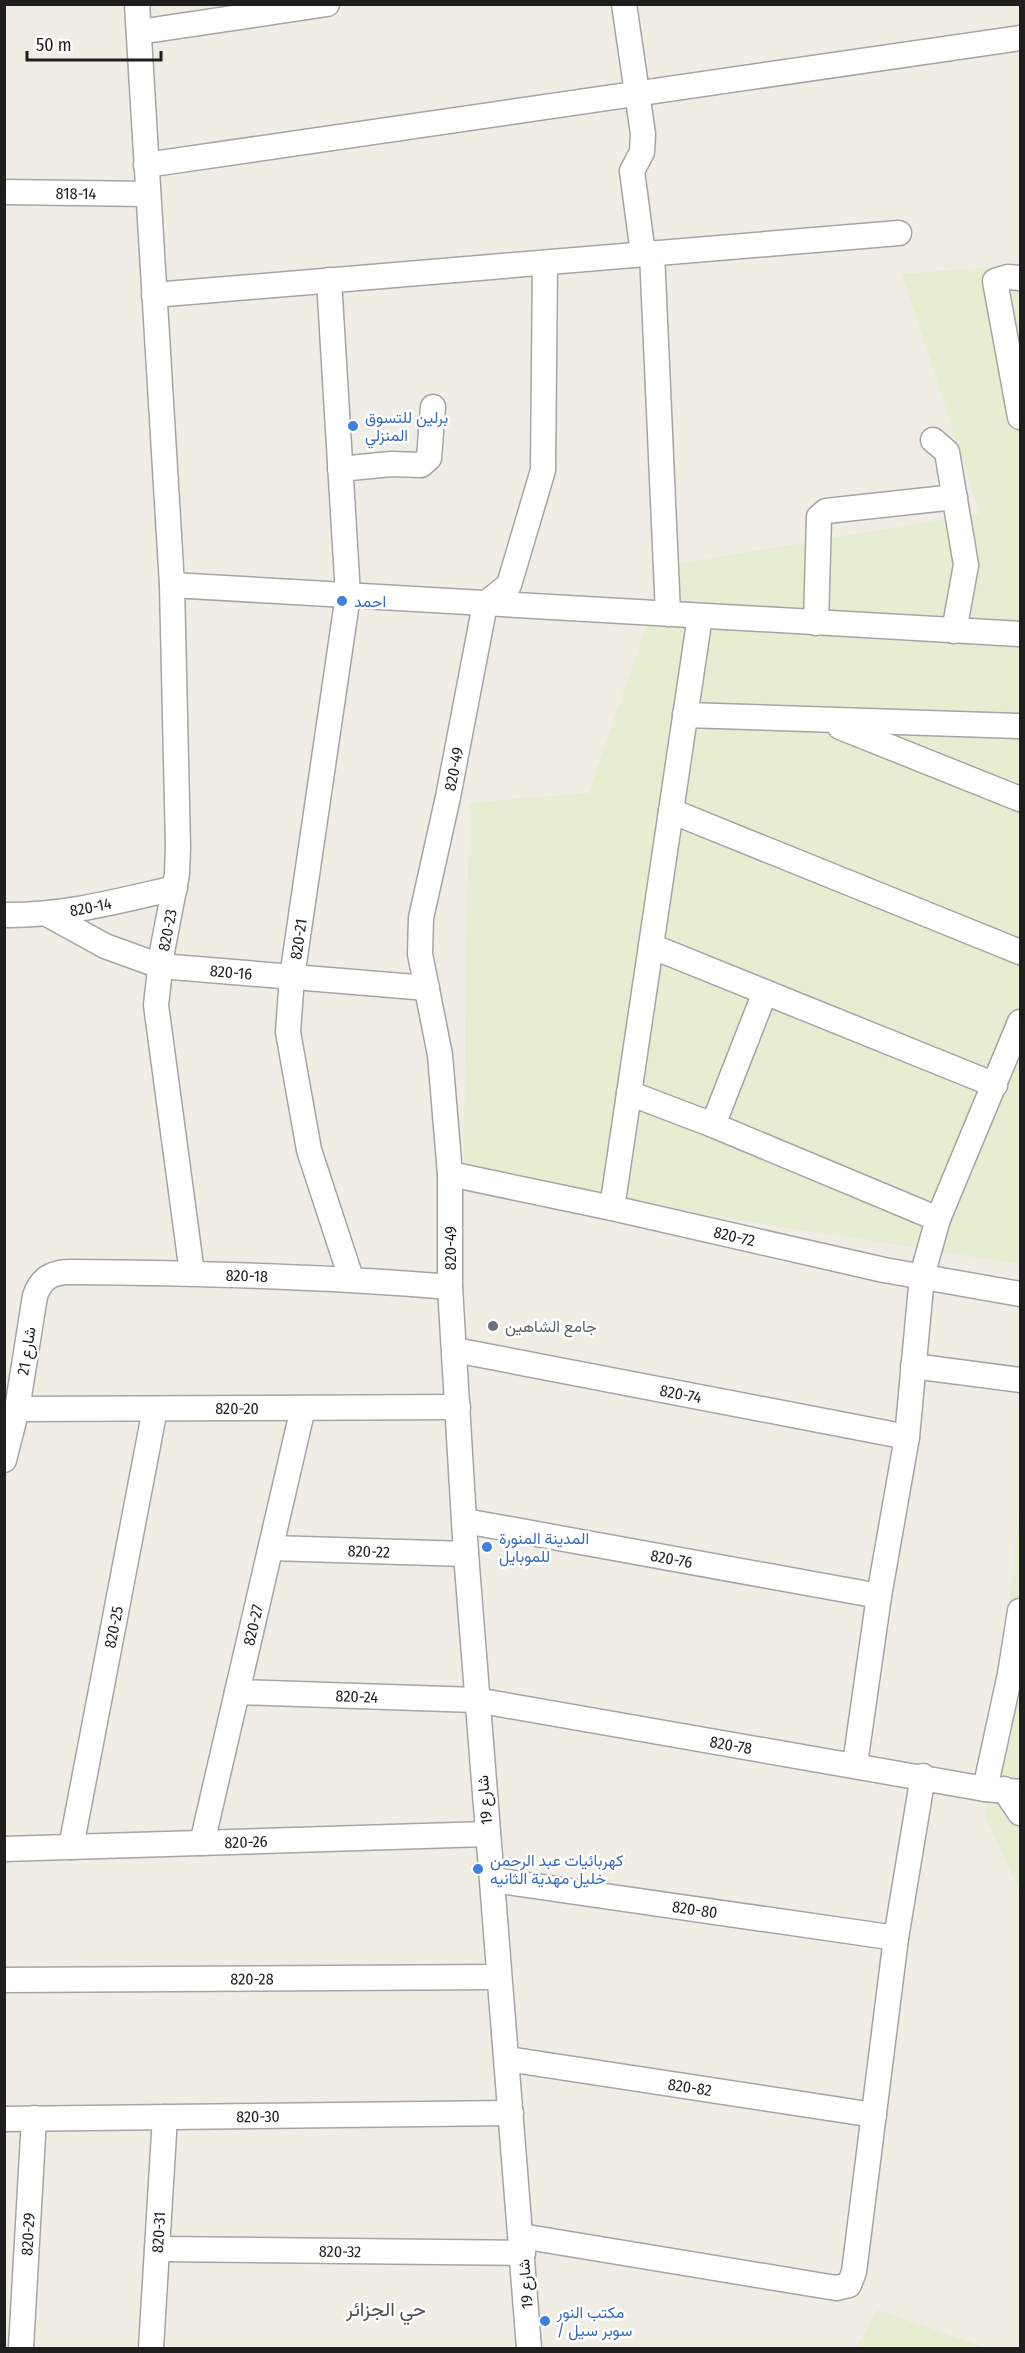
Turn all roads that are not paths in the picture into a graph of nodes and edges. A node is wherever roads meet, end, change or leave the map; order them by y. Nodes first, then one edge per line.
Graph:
1 (137, 4) edge
2 (327, 4) edge
3 (624, 4) edge
4 (139, 32) junction
5 (1020, 38) edge
6 (637, 93) junction
7 (146, 165) junction
8 (4, 192) edge
9 (148, 194) junction
10 (899, 233) dead end
11 (648, 254) junction
12 (544, 262) junction
13 (1020, 278) edge
14 (329, 280) junction
15 (154, 295) junction
16 (433, 407) dead end
17 (1020, 417) edge
18 (933, 440) dead end
19 (340, 469) junction
20 (955, 497) junction
21 (172, 585) junction
22 (348, 595) junction
23 (485, 604) junction
24 (668, 614) junction
25 (700, 616) junction
26 (816, 623) junction
27 (954, 631) junction
28 (1020, 634) edge
29 (685, 715) junction
30 (824, 721) junction
31 (1020, 726) edge
32 (1020, 799) edge
33 (671, 812) junction
34 (175, 888) junction
35 (47, 914) junction
36 (4, 915) edge
37 (651, 946) junction
38 (1020, 952) edge
39 (160, 966) junction
40 (292, 977) junction
41 (427, 987) junction
42 (765, 992) junction
43 (1020, 1022) edge
44 (995, 1085) junction
45 (629, 1093) junction
46 (713, 1125) junction
47 (450, 1174) junction
48 (612, 1208) junction
49 (938, 1219) junction
50 (192, 1273) junction
51 (922, 1276) junction
52 (351, 1278) junction
53 (44, 1280) joint
54 (450, 1287) junction
55 (1020, 1294) edge
56 (455, 1350) junction
57 (913, 1366) junction
58 (1020, 1380) edge
59 (458, 1407) junction
60 (303, 1408) junction
61 (17, 1409) junction
62 (155, 1409) junction
63 (907, 1437) junction
64 (4, 1460) edge
65 (465, 1521) junction
66 (271, 1548) junction
67 (466, 1554) junction
68 (879, 1596) junction
69 (1020, 1611) edge
70 (1015, 1675) edge
71 (237, 1692) junction
72 (476, 1700) junction
73 (855, 1764) junction
74 (923, 1776) junction
75 (1003, 1790) edge
76 (1020, 1813) edge
77 (487, 1834) junction
78 (202, 1843) junction
79 (71, 1847) junction
80 (4, 1849) edge
81 (493, 1880) junction
82 (896, 1938) junction
83 (499, 1977) junction
84 (4, 1980) edge
85 (508, 2059) junction
86 (511, 2113) junction
87 (874, 2115) junction
88 (165, 2117) junction
89 (34, 2118) junction
90 (4, 2119) edge
91 (522, 2245) junction
92 (157, 2249) junction
93 (21, 2349) edge
94 (152, 2349) edge
95 (529, 2349) edge

1 - 4 street, 820-23
2 - 4 street
3 - 6 street
4 - 7 street, 820-23
5 - 6 street
6 - 7 street
6 - 11 street
7 - 9 street, 820-23
8 - 9 street, 818-14
9 - 15 street, 820-23
10 - 11 street
11 - 12 street
11 - 24 street
12 - 14 street
12 - 23 street
13 - 17 street
14 - 15 street
14 - 19 street, 820-21
15 - 21 street, 820-23
16 - 19 street
18 - 20 street
19 - 22 street, 820-21
20 - 26 street
20 - 27 street
21 - 22 street
21 - 34 street, 820-23
22 - 23 street
22 - 40 street, 820-21
23 - 24 street
23 - 41 street, 820-49
24 - 25 street
25 - 26 street
25 - 29 street
26 - 27 street
27 - 28 street
29 - 30 street
29 - 33 street
30 - 31 street
30 - 32 street
33 - 37 street
33 - 38 street
34 - 35 street, 820-14
34 - 39 street, 820-23
35 - 36 street, 820-14
35 - 39 street, 820-16
37 - 42 street
37 - 45 street
39 - 40 street, 820-16
39 - 50 street, 820-23
40 - 41 street, 820-16
40 - 52 street, 820-21
41 - 47 street, 820-49
42 - 44 street
42 - 46 street
43 - 44 street
44 - 49 street
45 - 46 street
45 - 48 street
46 - 49 street
47 - 48 street, 820-72
47 - 54 street, 820-49
48 - 51 street, 820-72
49 - 51 street
50 - 52 street, 820-18
50 - 53 street, 820-18
51 - 55 street, 820-72
51 - 57 street
52 - 54 street, 820-18
53 - 61 street, شارع 21
54 - 56 street, شارع 19
56 - 59 street, شارع 19
56 - 63 street, 820-74
57 - 58 street
57 - 63 street
59 - 60 street, 820-20
59 - 65 street, شارع 19
60 - 62 street, 820-20
60 - 66 street, 820-27
61 - 62 street, 820-20
61 - 64 street, شارع 21
62 - 79 street, 820-25
63 - 68 street
65 - 67 street, شارع 19
65 - 68 street, 820-76
66 - 67 street, 820-22
66 - 71 street, 820-27
67 - 72 street, شارع 19
68 - 73 street
69 - 70 street
70 - 75 street
71 - 72 street, 820-24
71 - 78 street, 820-27
72 - 73 street, 820-78
72 - 77 street, شارع 19
73 - 74 street, 820-78
74 - 75 street, 820-78
74 - 82 street
75 - 76 street
77 - 78 street, 820-26
77 - 81 street, شارع 19
78 - 79 street, 820-26
79 - 80 street, 820-26
81 - 82 street, 820-80
81 - 83 street, شارع 19
82 - 87 street
83 - 84 street, 820-28
83 - 85 street, شارع 19
85 - 86 street, شارع 19
85 - 87 street, 820-82
86 - 88 street, 820-30
86 - 91 street, شارع 19
87 - 91 street, 820-32
88 - 89 street, 820-30
88 - 92 street, 820-31
89 - 90 street, 820-30
89 - 93 street, 820-29
91 - 92 street, 820-32
91 - 95 street, شارع 19
92 - 94 street, 820-31

